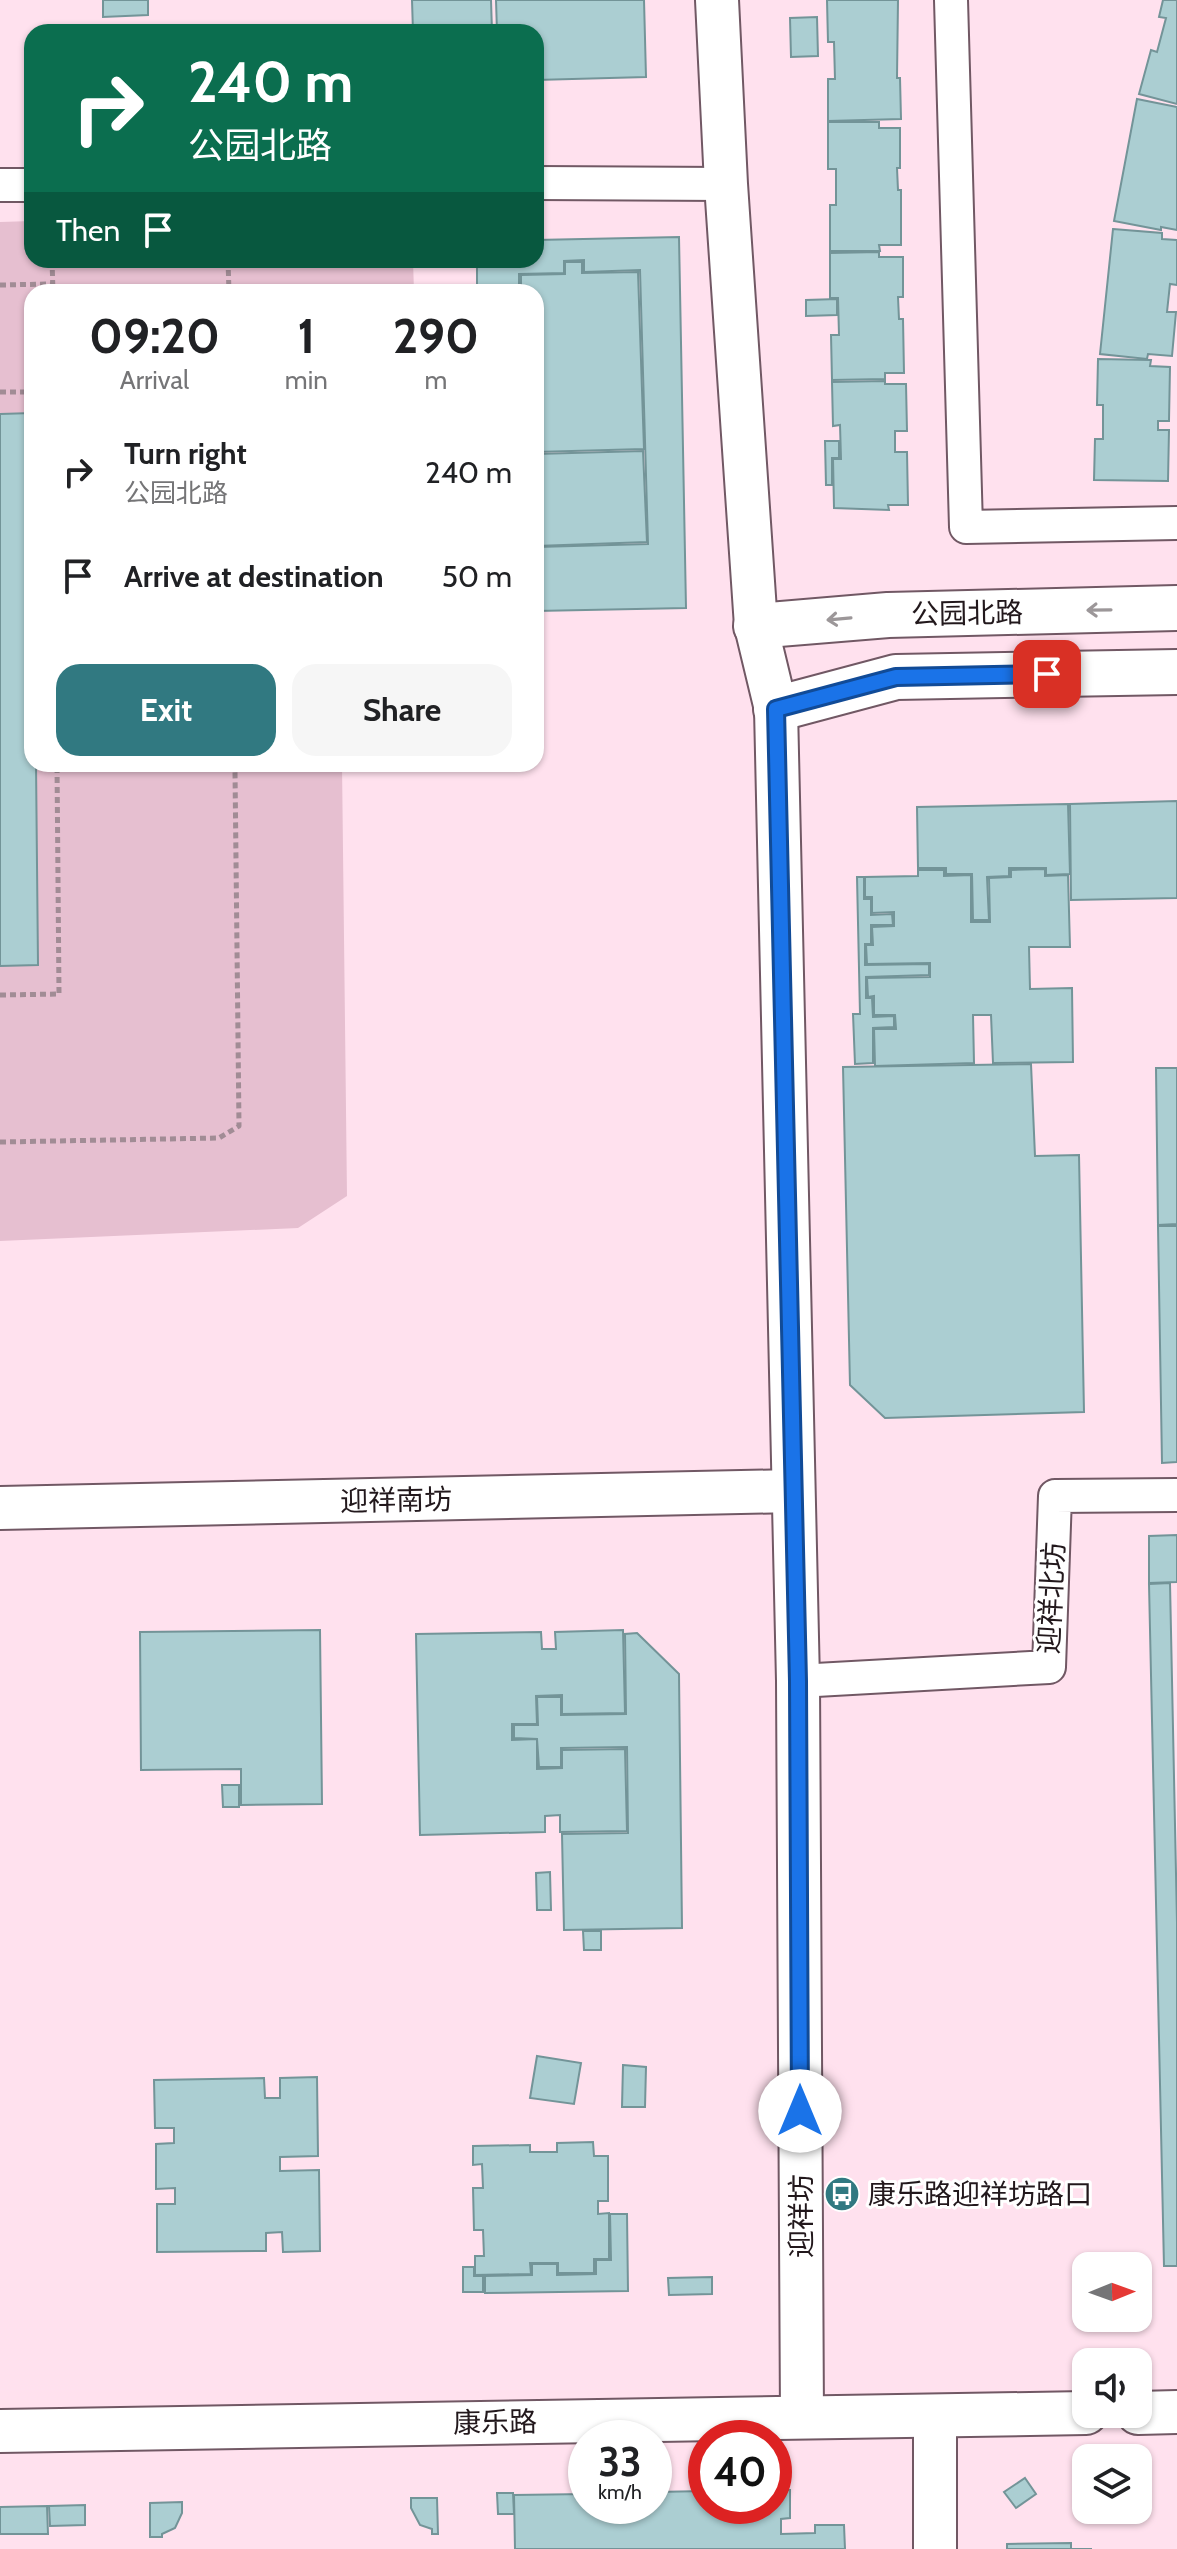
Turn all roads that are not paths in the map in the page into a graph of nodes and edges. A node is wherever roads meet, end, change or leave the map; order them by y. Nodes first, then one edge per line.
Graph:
1 (717, 0) edge
2 (951, 0) edge
3 (544, 183) edge
4 (726, 184) junction
5 (0, 185) edge
6 (24, 185) edge
7 (1177, 523) edge
8 (1177, 608) edge
9 (756, 626) junction
10 (1177, 672) edge
11 (776, 709) junction
12 (792, 1491) junction
13 (1177, 1495) edge
14 (0, 1508) edge
15 (798, 1681) junction
16 (1177, 2412) edge
17 (1072, 2413) edge
18 (1152, 2413) edge
19 (935, 2416) junction
20 (802, 2417) junction
21 (0, 2431) edge
22 (935, 2549) edge

1 - 4 street, 迎祥坊
2 - 7 street
3 - 4 street
4 - 9 street, 迎祥坊
5 - 6 street
8 -> 9 main road, 公园北路
9 - 11 street, 迎祥坊
10 - 11 main road
11 - 12 street, 迎祥坊
12 - 14 street, 迎祥南坊
12 - 15 street, 迎祥坊
13 - 15 street, 迎祥北坊
15 - 20 street, 迎祥坊
16 - 18 street
17 - 19 street, 康乐路
19 - 20 street, 康乐路
19 - 22 street
20 - 21 street, 康乐路

